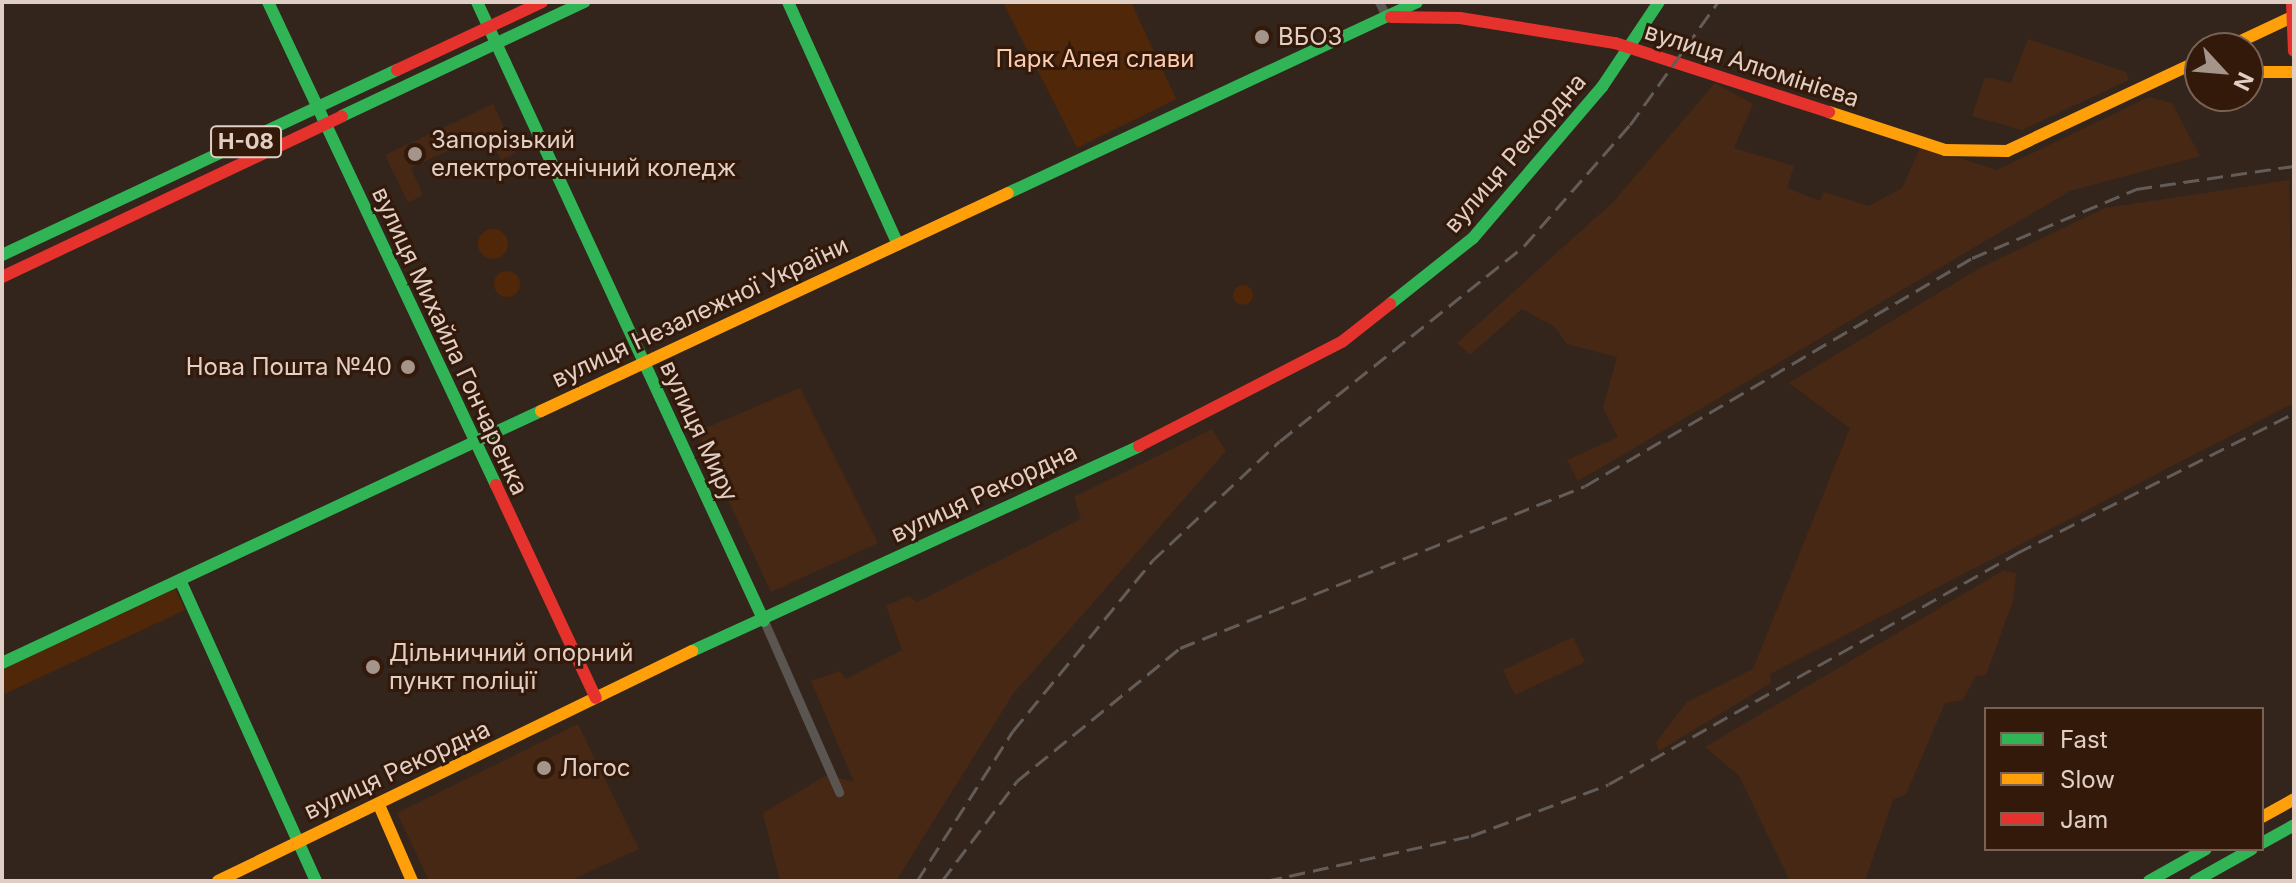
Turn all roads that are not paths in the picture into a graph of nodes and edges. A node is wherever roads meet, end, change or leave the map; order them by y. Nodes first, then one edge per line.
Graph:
1 (268, 2) edge
2 (477, 2) edge
3 (542, 2) edge
4 (584, 2) edge
5 (788, 2) edge
6 (1379, 2) edge
7 (1417, 2) edge
8 (1659, 2) edge
9 (2292, 2) edge
10 (1386, 16) junction
11 (2293, 16) edge
12 (489, 27) junction
13 (2260, 32) edge
14 (497, 45) junction
15 (1632, 48) junction
16 (2294, 51) edge
17 (2184, 68) edge
18 (2177, 71) junction
19 (2184, 71) edge
20 (2264, 72) edge
21 (2294, 72) edge
22 (317, 109) junction
23 (324, 126) junction
24 (898, 244) junction
25 (2, 255) edge
26 (2, 277) edge
27 (644, 363) junction
28 (472, 442) junction
29 (180, 580) junction
30 (764, 621) junction
31 (2, 663) edge
32 (596, 698) junction
33 (839, 792) dead end
34 (2294, 799) edge
35 (379, 805) junction
36 (2264, 816) edge
37 (2294, 825) edge
38 (298, 841) junction
39 (2264, 842) edge
40 (2202, 851) edge
41 (2248, 851) edge
42 (218, 881) edge
43 (316, 881) edge
44 (412, 881) edge
45 (2149, 881) edge
46 (2195, 881) edge

1 - 22 street, вулиця Михайла Гончаренка
2 - 12 street, вулиця Миру
3 - 12 street, Н-08
4 - 14 street, Н-08
5 - 24 street
6 - 10 street
7 - 10 street, вулиця Незалежної України
8 - 15 street, вулиця Рекордна
9 - 11 street
10 - 15 street, вулиця Алюмінієва
10 - 24 street, вулиця Незалежної України
11 - 13 street
11 - 16 street
12 - 14 street, вулиця Миру
12 - 22 street, Н-08
14 - 23 street, Н-08
14 - 27 street, вулиця Миру
15 - 18 street, вулиця Алюмінієва
15 - 30 street, вулиця Рекордна
17 - 18 street
18 - 19 street
20 - 21 street
22 - 23 street, вулиця Михайла Гончаренка
22 - 25 street, Н-08
23 - 26 street, Н-08
23 - 28 street, вулиця Михайла Гончаренка
24 - 27 street, вулиця Незалежної України
27 - 28 street, вулиця Незалежної України
27 - 30 street, вулиця Миру
28 - 29 street, вулиця Незалежної України
28 - 32 street, вулиця Михайла Гончаренка
29 - 31 street, вулиця Незалежної України
29 - 38 street
30 - 32 street, вулиця Рекордна
30 - 33 street, вулиця Миру
32 - 35 street, вулиця Рекордна
34 - 36 street
35 - 38 street, вулиця Рекордна
35 - 44 street
37 - 39 street
38 - 42 street, вулиця Рекордна
38 - 43 street
40 - 45 street
41 - 46 street

